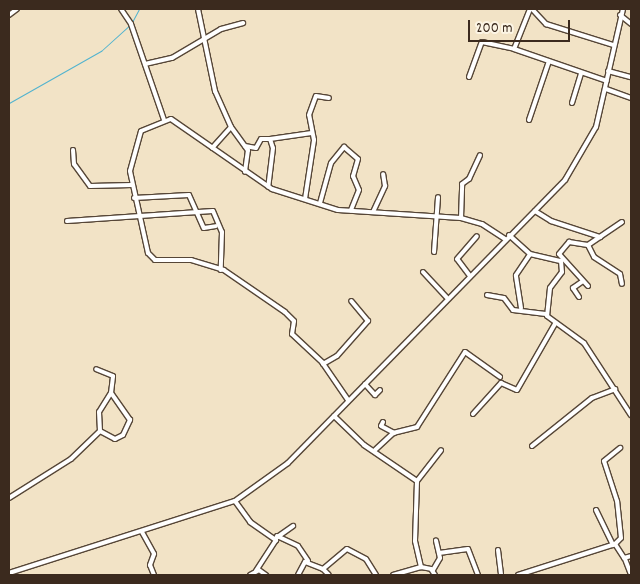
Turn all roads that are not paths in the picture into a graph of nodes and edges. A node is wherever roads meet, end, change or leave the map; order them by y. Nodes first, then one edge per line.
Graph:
1 (17, 9) edge
2 (121, 9) edge
3 (198, 9) edge
4 (531, 9) edge
5 (623, 9) edge
6 (620, 15) junction
7 (9, 16) edge
8 (243, 23) dead end
9 (631, 24) edge
10 (207, 39) junction
11 (516, 43) junction
12 (613, 45) junction
13 (514, 49) junction
14 (521, 52) junction
15 (549, 61) junction
16 (145, 64) junction
17 (608, 71) junction
18 (581, 73) junction
19 (469, 77) dead end
20 (631, 77) edge
21 (607, 81) junction
22 (606, 88) junction
23 (330, 98) dead end
24 (631, 98) edge
25 (572, 103) dead end
26 (164, 120) junction
27 (529, 120) dead end
28 (231, 127) junction
29 (312, 133) junction
30 (270, 139) junction
31 (245, 146) junction
32 (212, 148) junction
33 (73, 150) dead end
34 (480, 154) dead end
35 (245, 172) junction
36 (383, 174) dead end
37 (132, 185) junction
38 (268, 187) junction
39 (438, 197) dead end
40 (134, 198) junction
41 (305, 199) junction
42 (320, 203) junction
43 (351, 210) junction
44 (535, 211) junction
45 (373, 212) junction
46 (196, 213) junction
47 (438, 216) junction
48 (138, 217) junction
49 (461, 218) junction
50 (67, 221) dead end
51 (622, 222) dead end
52 (216, 226) junction
53 (509, 235) junction
54 (477, 236) dead end
55 (600, 237) junction
56 (505, 239) junction
57 (588, 245) junction
58 (434, 252) dead end
59 (530, 254) junction
60 (561, 261) junction
61 (221, 270) junction
62 (423, 272) dead end
63 (470, 276) junction
64 (583, 281) junction
65 (622, 284) dead end
66 (588, 286) dead end
67 (488, 295) dead end
68 (579, 297) dead end
69 (447, 298) junction
70 (351, 301) dead end
71 (521, 308) junction
72 (546, 314) junction
73 (555, 324) junction
74 (324, 364) junction
75 (96, 369) dead end
76 (500, 378) dead end
77 (364, 384) junction
78 (615, 389) junction
79 (380, 390) dead end
80 (111, 393) junction
81 (348, 400) junction
82 (473, 414) dead end
83 (631, 415) edge
84 (334, 416) junction
85 (383, 422) dead end
86 (100, 431) junction
87 (394, 433) junction
88 (532, 446) dead end
89 (620, 448) dead end
90 (375, 450) junction
91 (441, 450) dead end
92 (418, 482) junction
93 (9, 498) edge
94 (235, 501) junction
95 (596, 510) dead end
96 (293, 526) dead end
97 (142, 532) junction
98 (276, 538) junction
99 (436, 540) dead end
100 (614, 544) junction
101 (498, 550) dead end
102 (439, 553) junction
103 (631, 556) edge
104 (625, 559) junction
105 (308, 561) junction
106 (420, 568) junction
107 (324, 569) junction
108 (433, 570) junction
109 (256, 571) junction
110 (9, 573) edge
111 (154, 575) edge
112 (250, 575) edge
113 (266, 575) edge
114 (298, 575) edge
115 (329, 575) edge
116 (376, 575) edge
117 (393, 575) edge
118 (435, 575) edge
119 (478, 575) edge
120 (501, 575) edge
121 (518, 575) edge
122 (631, 575) edge

1 - 7 street
2 - 16 street
3 - 10 street
4 - 11 street
4 - 12 street
5 - 6 street
6 - 9 street
6 - 12 street
8 - 10 street
10 - 16 street
10 - 28 street
11 - 13 street
11 - 14 street
12 - 17 street
13 - 14 street
13 - 19 street
14 - 15 street
15 - 18 street
15 - 27 street
16 - 26 street
17 - 20 street
17 - 21 street
18 - 21 street
18 - 25 street
21 - 22 street
22 - 24 street
22 - 44 street
23 - 29 street
26 - 32 street
26 - 37 street
28 - 31 street
28 - 32 street
29 - 30 street
29 - 41 street
30 - 31 street
30 - 38 street
31 - 35 street
32 - 35 street
33 - 37 street
34 - 49 street
35 - 38 street
36 - 45 street
37 - 40 street
38 - 41 street
39 - 47 street
40 - 46 street
40 - 48 street
41 - 42 street
42 - 43 street
42 - 43 street
43 - 45 street
44 - 53 street
44 - 55 street
45 - 47 street
46 - 48 street
46 - 52 street
46 - 52 street
47 - 49 street
47 - 58 street
48 - 50 street
48 - 61 street
49 - 56 street
51 - 55 street
52 - 61 street
53 - 56 street
53 - 59 street
54 - 63 street
55 - 57 street
56 - 63 street
57 - 60 street
57 - 65 street
59 - 60 street
59 - 71 street
60 - 64 street
60 - 72 street
61 - 74 street
62 - 69 street
63 - 69 street
64 - 66 street
64 - 68 street
67 - 71 street
69 - 77 street
70 - 74 street
71 - 72 street
72 - 73 street
73 - 78 street
73 - 82 street
74 - 81 street
75 - 80 street
76 - 87 street
77 - 79 street
77 - 81 street
78 - 83 street
78 - 88 street
80 - 86 street
80 - 86 street
81 - 84 street
84 - 90 street
84 - 94 street
85 - 87 street
86 - 93 street
87 - 90 street
89 - 100 street
90 - 92 street
91 - 92 street
92 - 106 street
94 - 97 street
94 - 98 street
95 - 100 street
96 - 98 street
97 - 110 street
97 - 111 street
98 - 105 street
98 - 109 street
99 - 102 street
100 - 104 street
100 - 121 street
101 - 120 street
102 - 108 street
102 - 119 street
103 - 104 street
104 - 122 street
105 - 107 street
105 - 114 street
106 - 108 street
106 - 117 street
107 - 115 street
107 - 116 street
108 - 118 street
109 - 112 street
109 - 113 street

